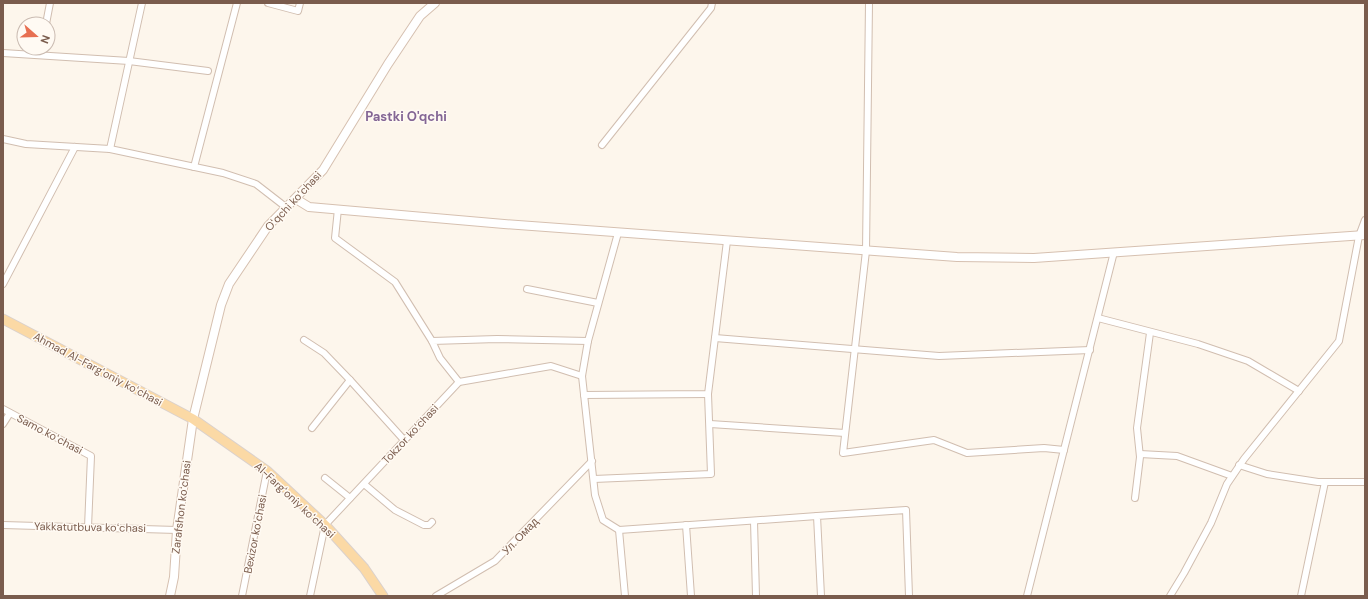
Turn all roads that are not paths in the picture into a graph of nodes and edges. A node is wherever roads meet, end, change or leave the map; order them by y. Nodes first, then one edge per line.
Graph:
1 (50, 3) edge
2 (142, 3) edge
3 (237, 3) edge
4 (268, 3) edge
5 (300, 3) edge
6 (435, 3) edge
7 (712, 3) edge
8 (869, 3) edge
9 (48, 16) edge
10 (3, 53) edge
11 (16, 54) edge
12 (53, 56) edge
13 (129, 61) junction
14 (208, 71) dead end
15 (3, 139) edge
16 (602, 145) dead end
17 (75, 147) junction
18 (110, 149) junction
19 (194, 167) junction
20 (296, 199) junction
21 (287, 208) junction
22 (338, 210) junction
23 (1365, 220) edge
24 (618, 233) junction
25 (1362, 236) edge
26 (727, 241) junction
27 (866, 251) junction
28 (1114, 252) junction
29 (3, 284) edge
30 (527, 289) dead end
31 (598, 303) junction
32 (1098, 318) junction
33 (3, 319) edge
34 (1150, 333) junction
35 (715, 338) junction
36 (304, 340) dead end
37 (432, 341) junction
38 (588, 341) junction
39 (855, 349) junction
40 (1090, 350) junction
41 (582, 376) junction
42 (350, 380) junction
43 (459, 382) junction
44 (1299, 391) junction
45 (708, 394) junction
46 (584, 395) junction
47 (3, 409) edge
48 (10, 413) junction
49 (193, 419) junction
50 (3, 424) edge
51 (710, 424) junction
52 (312, 428) dead end
53 (845, 433) junction
54 (404, 440) junction
55 (1064, 450) junction
56 (1140, 454) junction
57 (592, 462) junction
58 (1239, 465) junction
59 (267, 471) junction
60 (1232, 476) junction
61 (325, 478) dead end
62 (594, 479) junction
63 (1325, 482) junction
64 (1365, 482) edge
65 (364, 484) junction
66 (350, 498) junction
67 (1135, 498) dead end
68 (817, 516) junction
69 (754, 521) junction
70 (432, 522) dead end
71 (3, 525) edge
72 (325, 525) junction
73 (686, 526) junction
74 (88, 527) junction
75 (177, 530) junction
76 (619, 530) junction
77 (381, 595) edge
78 (170, 596) edge
79 (242, 596) edge
80 (310, 596) edge
81 (436, 596) edge
82 (625, 596) edge
83 (690, 596) edge
84 (756, 596) edge
85 (821, 596) edge
86 (909, 596) edge
87 (1027, 596) edge
88 (1170, 596) edge
89 (1301, 596) edge

1 - 9 street
2 - 13 street
3 - 19 street
4 - 5 street
6 - 20 street, Oʻqchi koʻchasi
7 - 16 street
8 - 27 street
10 - 11 street
12 - 13 street
13 - 14 street
13 - 18 street
15 - 17 street
17 - 18 street
17 - 29 street
18 - 19 street
19 - 21 street
20 - 21 street, Oʻqchi koʻchasi
20 - 22 street
21 - 49 street, Oʻqchi koʻchasi
22 - 24 street
22 - 37 street
23 - 25 street
24 - 26 street
24 - 31 street
25 - 28 street
25 - 44 street
26 - 27 street
26 - 35 street
27 - 28 street
27 - 39 street
28 - 32 street
30 - 31 street
31 - 38 street
32 - 34 street
32 - 40 street
33 - 49 main road, Ahmad Al-Fargʻoniy koʻchasi
34 - 44 street
34 - 56 street
35 - 39 street
35 - 45 street
36 - 42 street
37 - 38 street
37 - 43 street
38 - 41 street
39 - 40 street
39 - 53 street
40 - 55 street
41 - 43 street
41 - 46 street
42 - 52 street
42 - 54 street
43 - 54 street, Tokzor koʻchasi
44 - 58 street
45 - 46 street
45 - 51 street
46 - 57 street
47 - 48 street, Samo koʻchasi
48 - 50 street, Samo koʻchasi
48 - 74 street, Samo koʻchasi
49 - 59 main road, Al-Fargʻoniy koʻchasi
49 - 75 street, Zarafshon koʻchasi
51 - 53 street
51 - 62 street
53 - 55 street
54 - 65 street, Tokzor koʻchasi
55 - 87 street
56 - 60 street
56 - 67 street
57 - 62 street
57 - 81 street, Ул. Омад
58 - 60 street
58 - 63 street
59 - 72 main road, Al-Fargʻoniy koʻchasi
59 - 79 street, Bexizor koʻchasi
60 - 88 street
61 - 66 street
62 - 76 street
63 - 64 street
63 - 89 street
65 - 66 street, Tokzor koʻchasi
65 - 70 street
66 - 72 street, Tokzor koʻchasi
68 - 69 street
68 - 85 street
68 - 86 street
69 - 73 street
69 - 84 street
71 - 74 street, Yakkatutbuva koʻchasi
72 - 77 main road, Al-Fargʻoniy koʻchasi
72 - 80 street
73 - 76 street
73 - 83 street
74 - 75 street, Yakkatutbuva koʻchasi
75 - 78 street, Zarafshon koʻchasi
76 - 82 street

